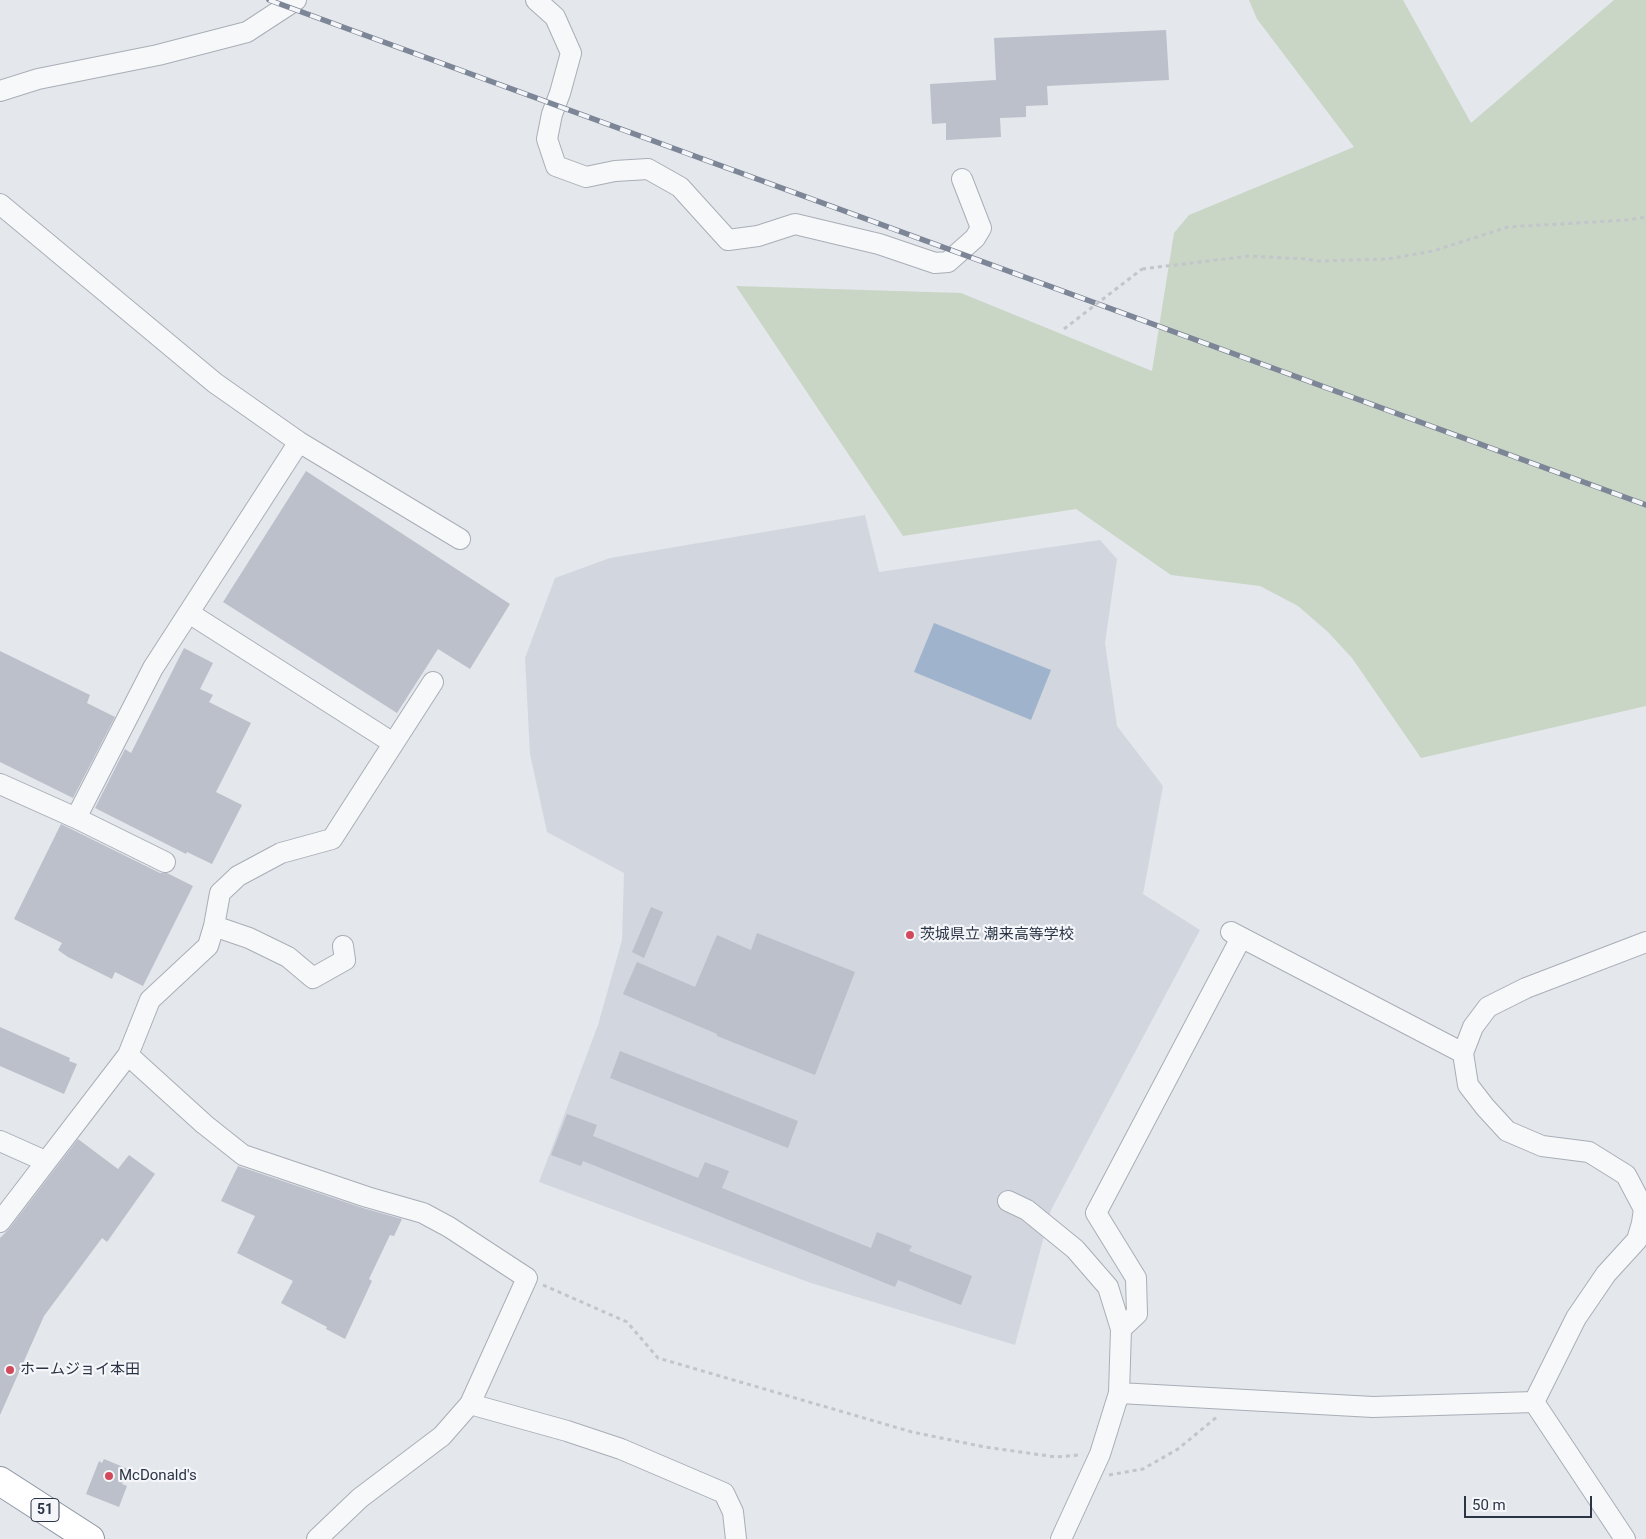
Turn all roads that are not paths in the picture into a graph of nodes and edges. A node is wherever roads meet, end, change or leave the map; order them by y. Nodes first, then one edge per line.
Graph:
1 (296, 0) edge
2 (536, 0) edge
3 (0, 91) edge
4 (962, 179) dead end
5 (0, 204) edge
6 (299, 442) junction
7 (460, 539) dead end
8 (188, 613) junction
9 (433, 682) dead end
10 (393, 743) junction
11 (0, 784) edge
12 (76, 818) junction
13 (165, 862) dead end
14 (214, 926) junction
15 (1646, 942) edge
16 (343, 946) dead end
17 (1463, 1054) junction
18 (128, 1055) junction
19 (0, 1142) edge
20 (45, 1161) junction
21 (1008, 1201) dead end
22 (0, 1222) edge
23 (1121, 1329) junction
24 (1119, 1393) junction
25 (1534, 1402) junction
26 (470, 1404) junction
27 (0, 1481) edge
28 (90, 1539) edge
29 (317, 1539) edge
30 (736, 1539) edge
31 (1060, 1539) edge
32 (1625, 1539) edge

1 - 3 street
2 - 4 street
5 - 6 street
6 - 7 street
6 - 8 street
8 - 10 street
8 - 12 street
9 - 10 street
10 - 14 street
11 - 12 street
12 - 13 street
14 - 16 street
14 - 18 street
15 - 17 street
17 - 23 street
17 - 25 street
18 - 20 street
18 - 26 street
19 - 20 street
20 - 22 street
21 - 23 street
23 - 24 street
24 - 25 street
24 - 31 street
25 - 32 street
26 - 29 street
26 - 30 street
27 - 28 highway, 51

